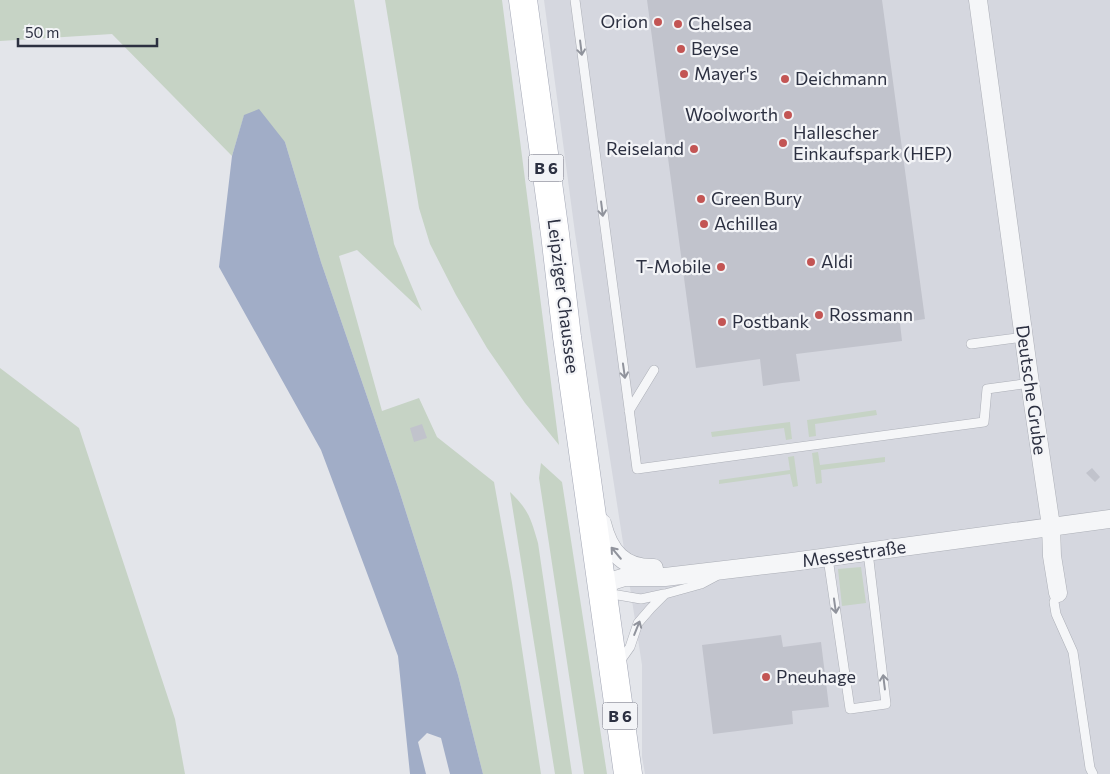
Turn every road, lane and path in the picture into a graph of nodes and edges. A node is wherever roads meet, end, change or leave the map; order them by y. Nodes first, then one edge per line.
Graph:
1 (523, 0) edge
2 (575, 0) edge
3 (978, 0) edge
4 (1024, 336) junction
5 (971, 344) dead end
6 (654, 370) dead end
7 (1030, 383) junction
8 (629, 411) junction
9 (587, 479) junction
10 (1110, 519) edge
11 (1052, 526) junction
12 (868, 552) junction
13 (828, 558) junction
14 (730, 570) junction
15 (603, 593) junction
16 (1058, 593) joint
17 (665, 594) junction
18 (614, 670) junction
19 (628, 774) edge
20 (1094, 774) edge

1 - 9 main road, Leipziger Chaussee / B 6
2 -> 8 lane
3 - 4 street, Deutsche Grube
4 - 5 lane
4 - 7 street, Deutsche Grube
6 - 8 lane
7 - 8 lane
7 - 11 street, Deutsche Grube
14 -> 9 street
9 - 15 main road, Leipziger Chaussee / B 6
10 - 11 street, Messestraße
11 - 12 street, Messestraße
11 - 16 street, Deutsche Grube
12 - 13 street, Messestraße
13 -> 12 lane
13 - 14 street, Messestraße
14 - 15 street, Messestraße
14 - 17 lane
15 - 17 lane
15 - 18 main road, B 6
16 - 20 lane, Deutsche Grube
18 -> 17 lane
18 - 19 main road, B 6

